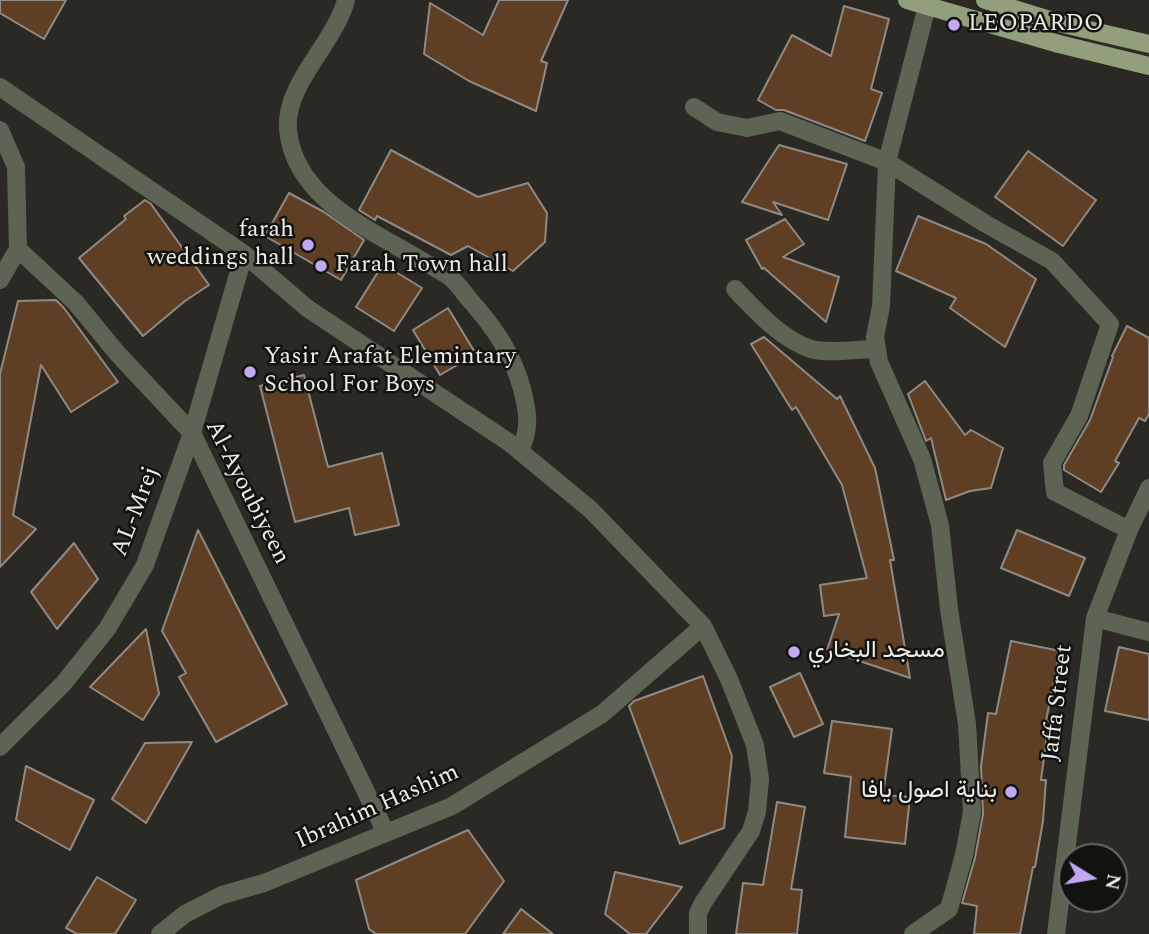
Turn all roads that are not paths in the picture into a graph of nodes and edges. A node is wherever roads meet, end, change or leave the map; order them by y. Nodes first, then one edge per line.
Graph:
1 (346, 0) edge
2 (907, 0) edge
3 (985, 0) edge
4 (927, 6) junction
5 (1149, 44) edge
6 (1149, 66) edge
7 (0, 88) edge
8 (694, 107) dead end
9 (0, 130) edge
10 (887, 162) junction
11 (18, 249) junction
12 (244, 254) junction
13 (0, 280) edge
14 (735, 289) dead end
15 (877, 349) junction
16 (192, 433) junction
17 (519, 451) junction
18 (1149, 488) edge
19 (1129, 530) junction
20 (1095, 618) junction
21 (703, 626) junction
22 (1149, 632) edge
23 (0, 747) edge
24 (386, 833) junction
25 (695, 932) edge
26 (160, 934) edge
27 (913, 934) edge
28 (1056, 934) edge

1 - 17 street
2 - 4 main road
3 - 5 main road
4 - 6 main road
4 - 10 street
7 - 12 street
8 - 10 street
9 - 11 street
10 - 15 street
10 - 19 street
11 - 13 street
11 - 16 street, Al-Ayoubiyeen
12 - 16 street, AL-Mrej
12 - 17 street
14 - 15 street
15 - 27 street
16 - 23 street, AL-Mrej
16 - 24 street, Al-Ayoubiyeen
17 - 21 street
18 - 19 street, Jaffa Street
19 - 20 street, Jaffa Street
20 - 22 street
20 - 28 street, Jaffa Street
21 - 24 street, Ibrahim Hashim
21 - 25 street
24 - 26 street, Ibrahim Hashim

